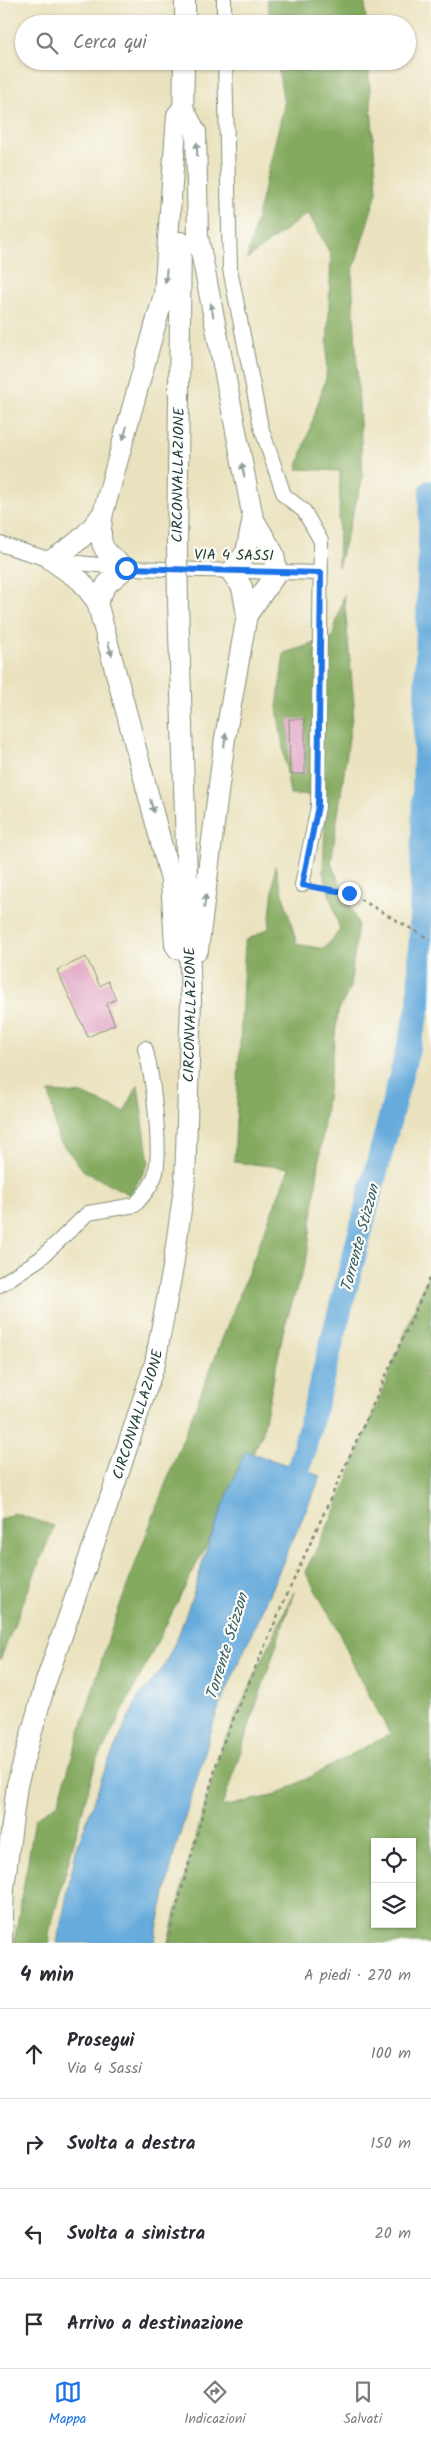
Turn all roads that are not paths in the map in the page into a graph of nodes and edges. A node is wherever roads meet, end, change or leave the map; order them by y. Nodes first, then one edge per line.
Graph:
1 (185, 0) edge
2 (224, 0) edge
3 (185, 15) edge
4 (224, 15) edge
5 (184, 70) edge
6 (224, 70) edge
7 (183, 108) junction
8 (103, 513) junction
9 (253, 518) junction
10 (0, 544) edge
11 (51, 560) junction
12 (126, 568) junction
13 (231, 572) junction
14 (277, 573) junction
15 (321, 573) junction
16 (97, 602) junction
17 (248, 615) junction
18 (302, 885) road end
19 (189, 964) junction
20 (144, 1048) dead end
21 (0, 1285) edge
22 (2, 1943) edge

1 - 3 highway
2 - 4 street
5 - 7 highway, CIRCONVALLAZIONE
6 - 15 street
7 -> 8 highway
9 -> 7 highway
7 - 19 highway, CIRCONVALLAZIONE, bridge
8 - 11 highway
8 - 12 highway
9 - 13 highway
9 - 14 highway
10 - 11 street, VIA 4 SASSI
11 - 12 street, VIA 4 SASSI
11 - 16 highway
12 - 13 street, VIA 4 SASSI
12 - 16 highway
13 - 14 street, VIA 4 SASSI
13 - 17 highway
14 - 15 street, VIA 4 SASSI
14 - 17 highway
15 - 18 street
16 -> 19 highway
19 -> 17 highway
19 - 22 highway, CIRCONVALLAZIONE
20 - 21 street

